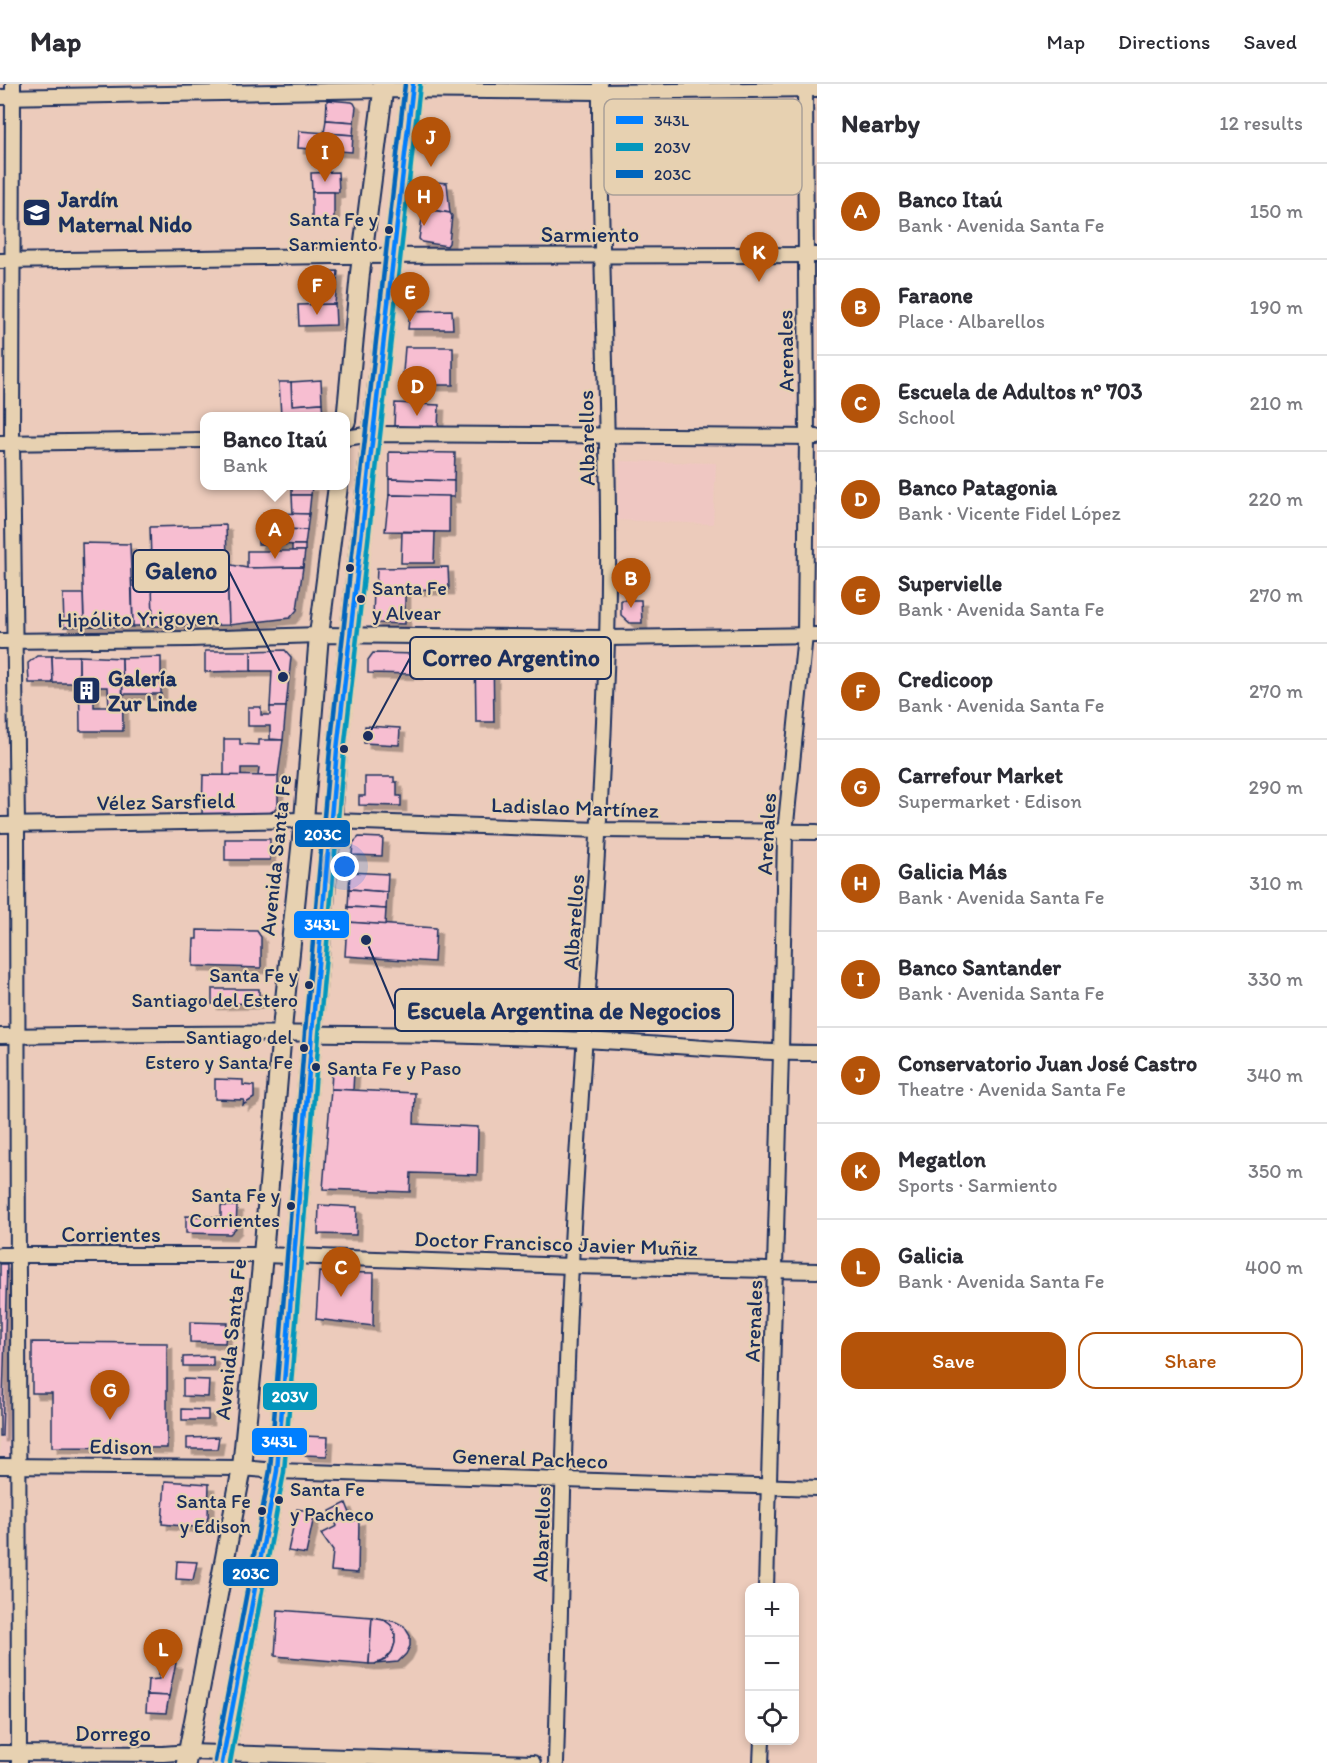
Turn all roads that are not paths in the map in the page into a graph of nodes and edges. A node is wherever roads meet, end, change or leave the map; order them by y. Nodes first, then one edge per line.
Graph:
1 (384, 87) edge
2 (413, 87) edge
3 (809, 87) edge
4 (600, 88) edge
5 (9, 92) edge
6 (603, 254) junction
7 (362, 255) junction
8 (811, 255) edge
9 (393, 256) junction
10 (7, 261) edge
11 (346, 412) edge
12 (372, 434) junction
13 (608, 436) junction
14 (350, 437) edge
15 (812, 437) edge
16 (200, 440) edge
17 (6, 443) edge
18 (337, 490) edge
19 (319, 635) junction
20 (811, 635) edge
21 (349, 636) junction
22 (607, 638) junction
23 (0, 641) edge
24 (15, 641) junction
25 (304, 820) junction
26 (332, 820) junction
27 (0, 825) edge
28 (17, 825) junction
29 (600, 830) junction
30 (817, 832) edge
31 (785, 833) junction
32 (312, 1033) junction
33 (282, 1034) junction
34 (0, 1036) edge
35 (17, 1036) junction
36 (586, 1040) junction
37 (781, 1053) junction
38 (817, 1053) edge
39 (17, 1254) junction
40 (0, 1255) edge
41 (263, 1255) junction
42 (295, 1256) junction
43 (571, 1266) junction
44 (776, 1270) junction
45 (817, 1271) edge
46 (0, 1466) edge
47 (19, 1466) junction
48 (242, 1468) junction
49 (277, 1471) junction
50 (564, 1480) junction
51 (769, 1486) junction
52 (817, 1488) edge
53 (766, 1583) edge
54 (762, 1745) edge
55 (0, 1753) edge
56 (19, 1758) edge
57 (187, 1758) edge
58 (223, 1758) edge
59 (361, 1760) edge
60 (533, 1763) edge
61 (556, 1763) edge
62 (761, 1763) edge

1 - 2 street
1 - 5 street
1 - 7 main road
2 - 4 street
2 - 9 main road
3 - 4 street
3 - 8 street, Arenales
4 - 6 street, Albarellos
5 - 10 street
6 - 8 street, Sarmiento
6 - 9 street, Sarmiento
6 - 13 street, Albarellos
7 - 9 street, Sarmiento
7 - 10 street, Sarmiento
7 - 11 main road
8 - 15 street, Arenales
9 - 12 main road
10 - 17 street
12 - 13 street
12 - 14 street
12 - 21 main road
13 - 15 street
13 - 22 street, Albarellos
15 - 20 street, Arenales
16 - 17 street
17 - 24 street
18 - 19 main road, Avenida Santa Fe
19 - 21 street, Hipólito Yrigoyen
19 - 24 street, Hipólito Yrigoyen
19 - 25 main road, Avenida Santa Fe
20 - 22 street, Hipólito Yrigoyen
20 - 31 street, Arenales
21 - 22 street, Hipólito Yrigoyen
21 - 26 main road
22 - 29 street, Albarellos
23 - 24 street, Hipólito Yrigoyen
24 - 28 street
25 - 26 street, Vélez Sarsfield
25 - 28 street, Vélez Sarsfield
25 - 33 main road, Avenida Santa Fe
26 - 29 street, Ladislao Martínez
26 - 32 main road
27 - 28 street, Vélez Sarsfield
28 - 35 street
29 - 31 street, Ladislao Martínez
29 - 36 street, Albarellos
30 - 31 street, Ladislao Martínez
31 - 37 street, Arenales
32 - 33 street
32 - 36 street
32 - 42 main road
33 - 35 street
33 - 41 main road, Avenida Santa Fe
34 - 35 street
35 - 39 street
36 - 37 street
36 - 43 street, Albarellos
37 - 38 street
37 - 44 street, Arenales
39 - 40 street, Corrientes
39 - 41 street, Corrientes
39 - 47 street
41 - 42 street, Corrientes
41 - 48 main road, Avenida Santa Fe
42 - 43 street, Doctor Francisco Javier Muñiz
42 - 49 main road
43 - 44 street, Doctor Francisco Javier Muñiz
43 - 50 street, Albarellos
44 - 45 street, Doctor Francisco Javier Muñiz
44 - 51 street, Arenales
46 - 47 street, Edison
47 - 48 street, Edison
47 - 56 street
48 - 49 street, General Pacheco
48 - 57 main road, Avenida Santa Fe
49 - 50 street, General Pacheco
49 - 58 main road
50 - 51 street, General Pacheco
50 - 61 street, Albarellos
51 - 52 street, General Pacheco
51 - 53 street, Arenales
54 - 62 street
55 - 56 street, Dorrego
56 - 57 street, Dorrego
57 - 58 street, Dorrego
58 - 59 street, Dorrego
59 - 60 street, Dorrego

